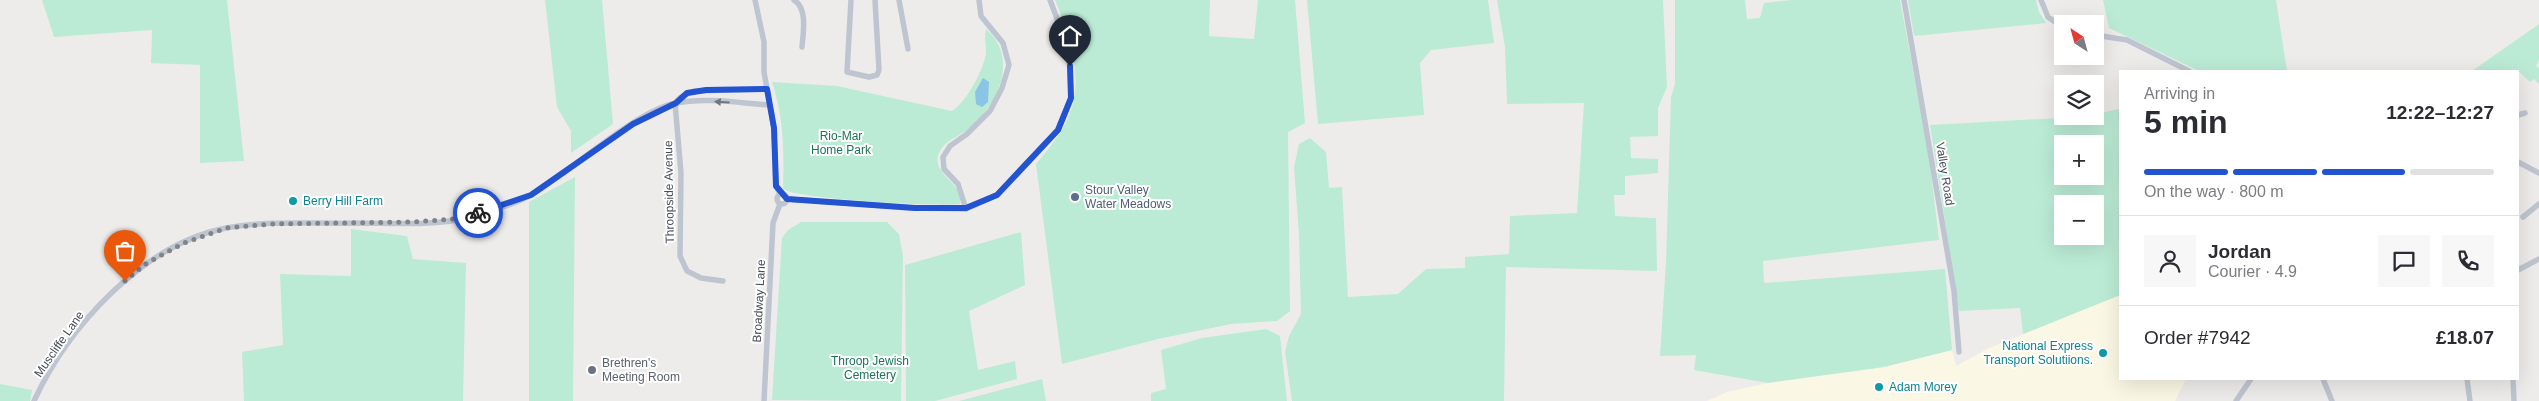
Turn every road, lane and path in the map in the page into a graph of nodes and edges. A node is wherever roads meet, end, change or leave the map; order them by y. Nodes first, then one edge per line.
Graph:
1 (756, 0) edge
2 (763, 0) edge
3 (794, 0) edge
4 (851, 0) edge
5 (875, 0) edge
6 (899, 0) edge
7 (979, 0) edge
8 (1050, 0) edge
9 (1904, 0) edge
10 (2041, 0) edge
11 (2054, 21) edge
12 (2104, 36) edge
13 (802, 47) dead end
14 (908, 49) dead end
15 (2188, 70) edge
16 (767, 89) junction
17 (676, 103) junction
18 (769, 106) junction
19 (2524, 113) dead end
20 (2519, 115) edge
21 (2519, 163) edge
22 (2539, 173) edge
23 (780, 194) junction
24 (787, 199) junction
25 (780, 204) junction
26 (2539, 204) edge
27 (966, 208) junction
28 (2523, 217) dead end
29 (2539, 259) edge
30 (2519, 269) edge
31 (724, 281) dead end
32 (1959, 352) dead end
33 (2250, 380) edge
34 (2323, 380) edge
35 (2467, 380) edge
36 (2513, 380) edge
37 (34, 401) edge
38 (764, 401) edge
39 (2236, 401) edge
40 (2332, 401) edge
41 (2470, 401) edge
42 (2514, 401) edge

1 - 2 street
1 - 16 street
3 - 13 street
4 - 5 street
6 - 14 street
7 - 27 street
8 - 27 street
9 - 32 street, Valley Road
10 - 11 street
12 - 15 street
16 - 17 street
16 - 18 street
18 -> 17 street, Muscliffe Lane
17 - 31 street, Throopside Avenue
17 - 37 street, Muscliffe Lane
18 - 23 street
19 - 20 street
21 - 22 street
23 - 24 street
23 - 25 street
24 - 25 street
24 - 27 street
25 - 38 street, Broadway Lane
26 - 28 street
29 - 30 street
33 - 39 street
34 - 40 street
35 - 41 street
36 - 42 street

